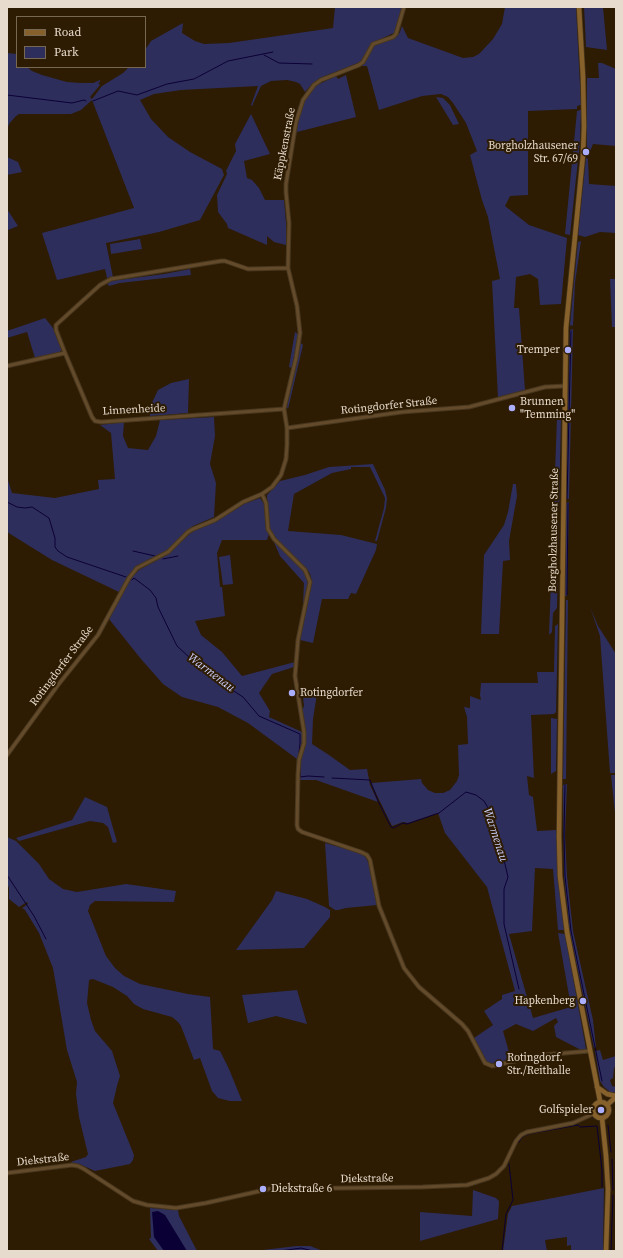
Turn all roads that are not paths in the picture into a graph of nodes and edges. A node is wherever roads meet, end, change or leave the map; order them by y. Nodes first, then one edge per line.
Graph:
1 (404, 7) edge
2 (579, 7) edge
3 (288, 268) junction
4 (65, 353) junction
5 (7, 366) edge
6 (564, 386) junction
7 (284, 409) junction
8 (287, 428) junction
9 (262, 494) junction
10 (7, 755) edge
11 (590, 1051) junction
12 (597, 1087) junction
13 (616, 1096) edge
14 (600, 1102) junction
15 (607, 1105) junction
16 (593, 1114) junction
17 (602, 1118) junction
18 (7, 1173) edge
19 (606, 1251) edge

1 - 3 street, Käppkenstraße
2 - 6 main road, Borgholzhausener Straße
3 - 4 street
3 - 7 street, Käppkenstraße
4 - 5 street
4 - 7 street, Linnenheide
6 - 8 street, Rotingdorfer Straße
6 - 11 main road, Borgholzhausener Straße
7 - 8 street, Käppkenstraße
8 - 9 street, Rotingdorfer Straße
9 - 10 street, Rotingdorfer Straße
9 - 11 street
11 - 12 main road, Borgholzhausener Straße
12 - 13 main road
12 - 14 main road, Borgholzhausener Straße
13 - 15 main road
14 - 15 main road
14 - 16 main road
15 - 17 main road
16 - 17 main road
16 - 18 street, Diekstraße
17 - 19 main road

